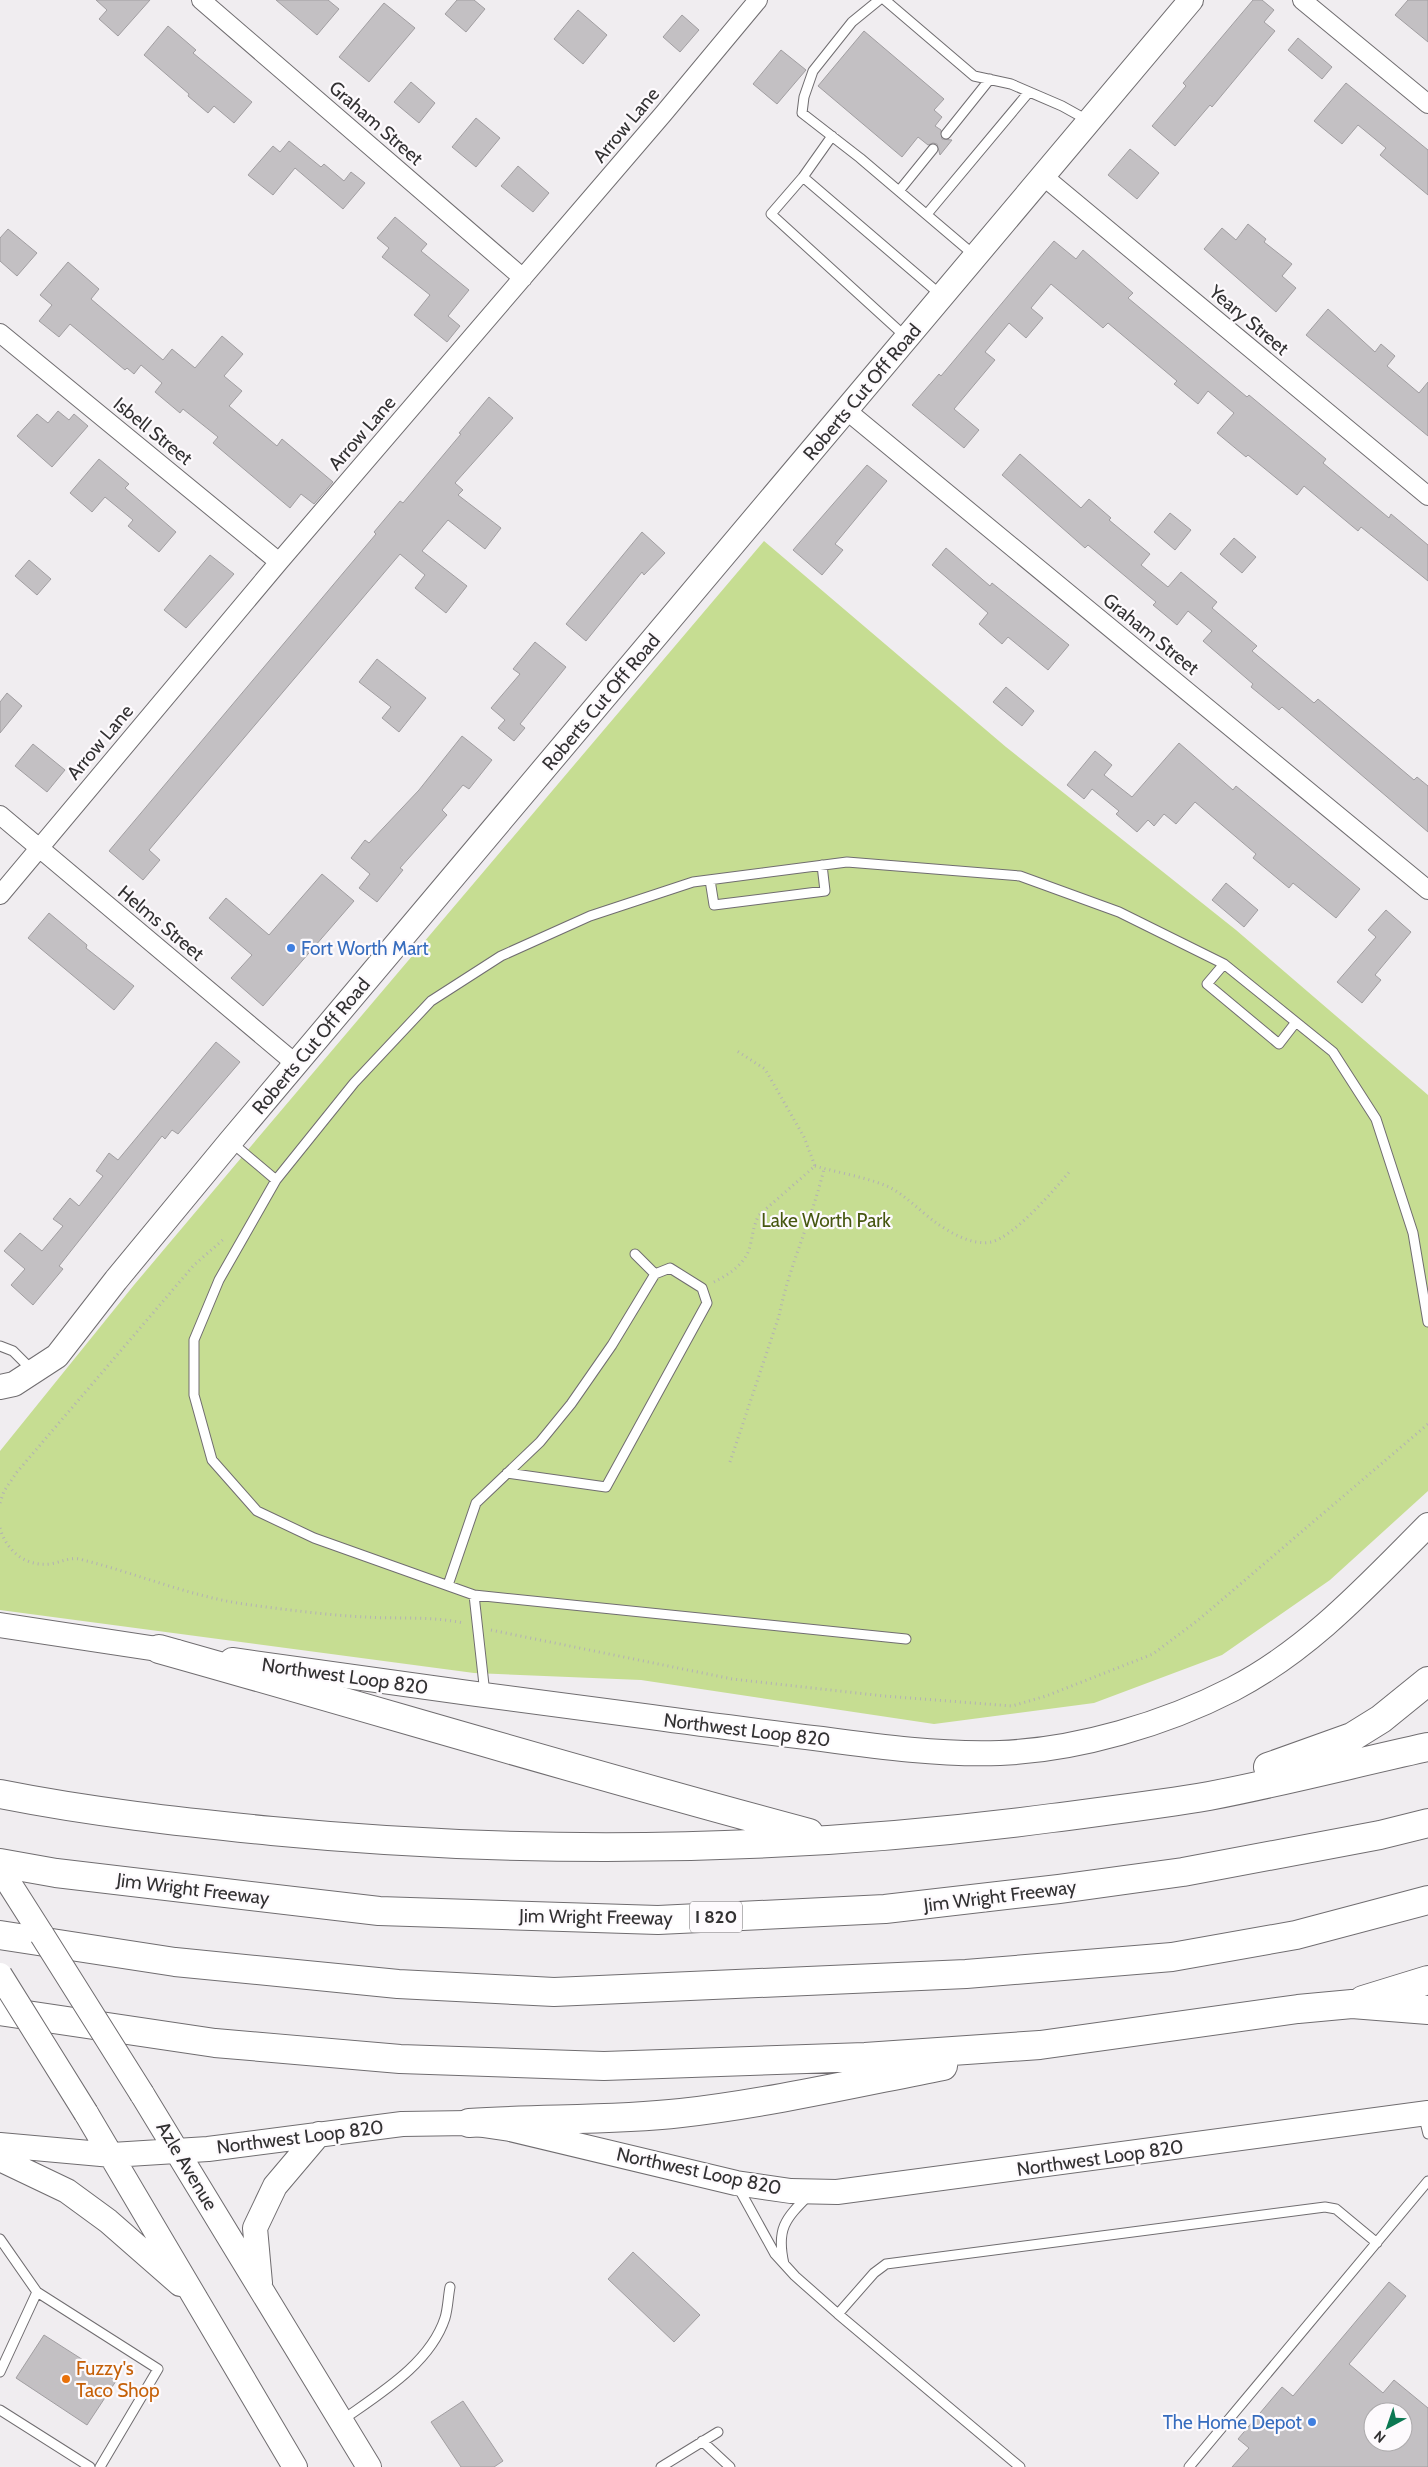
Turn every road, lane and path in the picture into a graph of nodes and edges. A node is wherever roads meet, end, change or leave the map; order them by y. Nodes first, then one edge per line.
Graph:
1 (201, 0) edge
2 (758, 0) edge
3 (879, 0) edge
4 (885, 0) edge
5 (1191, 0) edge
6 (1302, 0) edge
7 (990, 79) junction
8 (1029, 92) junction
9 (1428, 104) edge
10 (1090, 121) junction
11 (946, 134) dead end
12 (832, 136) junction
13 (933, 149) dead end
14 (803, 176) junction
15 (1043, 176) junction
16 (899, 191) junction
17 (927, 214) junction
18 (976, 256) junction
19 (523, 278) junction
20 (942, 296) junction
21 (0, 333) edge
22 (907, 338) junction
23 (846, 410) junction
24 (1428, 496) edge
25 (280, 562) junction
26 (0, 814) edge
27 (40, 848) junction
28 (822, 865) junction
29 (710, 880) junction
30 (1428, 890) edge
31 (0, 895) edge
32 (1224, 964) junction
33 (1296, 1022) junction
34 (737, 1051) dead end
35 (296, 1064) junction
36 (230, 1142) junction
37 (815, 1166) junction
38 (824, 1169) junction
39 (1070, 1171) dead end
40 (276, 1180) junction
41 (229, 1236) dead end
42 (635, 1254) dead end
43 (655, 1274) junction
44 (702, 1288) junction
45 (1428, 1322) edge
46 (0, 1346) edge
47 (34, 1372) junction
48 (0, 1387) edge
49 (730, 1462) dead end
50 (507, 1473) junction
51 (0, 1503) edge
52 (1428, 1525) edge
53 (448, 1585) junction
54 (474, 1595) junction
55 (0, 1625) edge
56 (906, 1639) dead end
57 (159, 1649) junction
58 (1428, 1681) edge
59 (486, 1697) junction
60 (1428, 1747) edge
61 (0, 1794) edge
62 (1210, 1796) junction
63 (1428, 1823) edge
64 (832, 1839) junction
65 (0, 1863) edge
66 (0, 1869) edge
67 (1428, 1900) edge
68 (0, 1935) edge
69 (0, 1975) edge
70 (1428, 1980) edge
71 (1352, 2004) junction
72 (1428, 2010) edge
73 (0, 2011) edge
74 (1040, 2045) junction
75 (1426, 2121) edge
76 (469, 2124) junction
77 (319, 2134) junction
78 (0, 2145) edge
79 (179, 2152) junction
80 (112, 2156) junction
81 (0, 2159) edge
82 (1428, 2180) edge
83 (736, 2183) junction
84 (812, 2192) junction
85 (0, 2239) edge
86 (1377, 2243) junction
87 (784, 2264) junction
88 (450, 2287) dead end
89 (261, 2290) junction
90 (37, 2292) junction
91 (197, 2300) junction
92 (838, 2314) junction
93 (0, 2372) edge
94 (0, 2410) edge
95 (341, 2421) junction
96 (718, 2432) dead end
97 (702, 2442) junction
98 (90, 2467) edge
99 (100, 2467) edge
100 (295, 2467) edge
101 (369, 2467) edge
102 (661, 2467) edge
103 (730, 2467) edge
104 (1020, 2467) edge
105 (1189, 2467) edge

1 - 19 street, Graham Street
2 - 19 street, Arrow Lane
3 - 12 lane
4 - 7 lane
5 - 10 main road, Roberts Cut Off Road
6 - 9 street
7 - 8 lane
7 - 11 lane
8 - 10 lane
8 - 17 lane
10 - 15 main road, Roberts Cut Off Road
12 - 14 lane
12 - 16 lane
13 - 16 lane
14 - 20 lane
14 - 22 lane
15 - 18 main road, Roberts Cut Off Road
15 - 24 street, Yeary Street
16 - 17 lane
17 - 18 lane
18 - 20 main road, Roberts Cut Off Road
19 - 25 street, Arrow Lane
20 - 22 main road, Roberts Cut Off Road
21 - 25 street, Isbell Street
22 - 23 main road, Roberts Cut Off Road
23 - 30 street, Graham Street
23 - 35 main road, Roberts Cut Off Road
25 - 27 street, Arrow Lane
26 - 27 street, Helms Street
27 - 31 street, Arrow Lane
27 - 35 street, Helms Street
28 - 29 lane
28 - 29 lane
28 - 32 lane
29 - 40 lane
32 - 33 lane
32 - 33 lane
33 - 45 lane
34 - 37 path
35 - 36 main road, Roberts Cut Off Road
36 - 40 lane
36 - 47 main road, Roberts Cut Off Road
37 - 38 path
37 - 44 path
38 - 39 path
38 - 49 path
40 - 53 lane
41 - 51 path
42 - 43 lane
43 - 44 lane
43 - 50 lane
44 - 50 lane
46 - 47 lane
47 - 48 main road, Roberts Cut Off Road
50 - 53 lane
52 - 59 main road, Northwest Loop 820
53 - 54 lane
54 - 56 lane
54 - 59 lane
55 - 57 main road, Northwest Loop 820
57 - 59 main road, Northwest Loop 820
57 - 64 highway
58 - 62 highway
60 - 62 highway
61 - 64 highway
62 - 64 highway
63 - 65 highway, Jim Wright Freeway / I 820
66 - 79 main road, Azle Avenue, bridge
67 - 68 highway
69 - 80 main road, bridge
70 - 71 highway
71 - 72 highway
71 - 74 highway
73 - 74 highway
74 - 76 highway
75 - 84 main road, Northwest Loop 820
76 - 77 main road, Northwest Loop 820
76 - 83 main road, Northwest Loop 820
77 - 79 main road, Northwest Loop 820
77 - 89 main road
78 - 80 main road, Northwest Loop 820
79 - 80 main road, Northwest Loop 820
79 - 89 main road, Azle Avenue
80 - 91 main road
81 - 91 main road
82 - 86 lane
83 - 84 main road, Northwest Loop 820
83 - 87 lane
84 - 87 lane
85 - 90 lane
86 - 92 lane
86 - 105 lane
87 - 92 lane
88 - 95 lane
89 - 95 main road, Azle Avenue
90 - 93 lane
90 - 99 lane
91 - 100 main road
92 - 104 lane
94 - 98 lane
95 - 101 main road, Azle Avenue
96 - 97 lane
97 - 102 lane
97 - 103 lane

